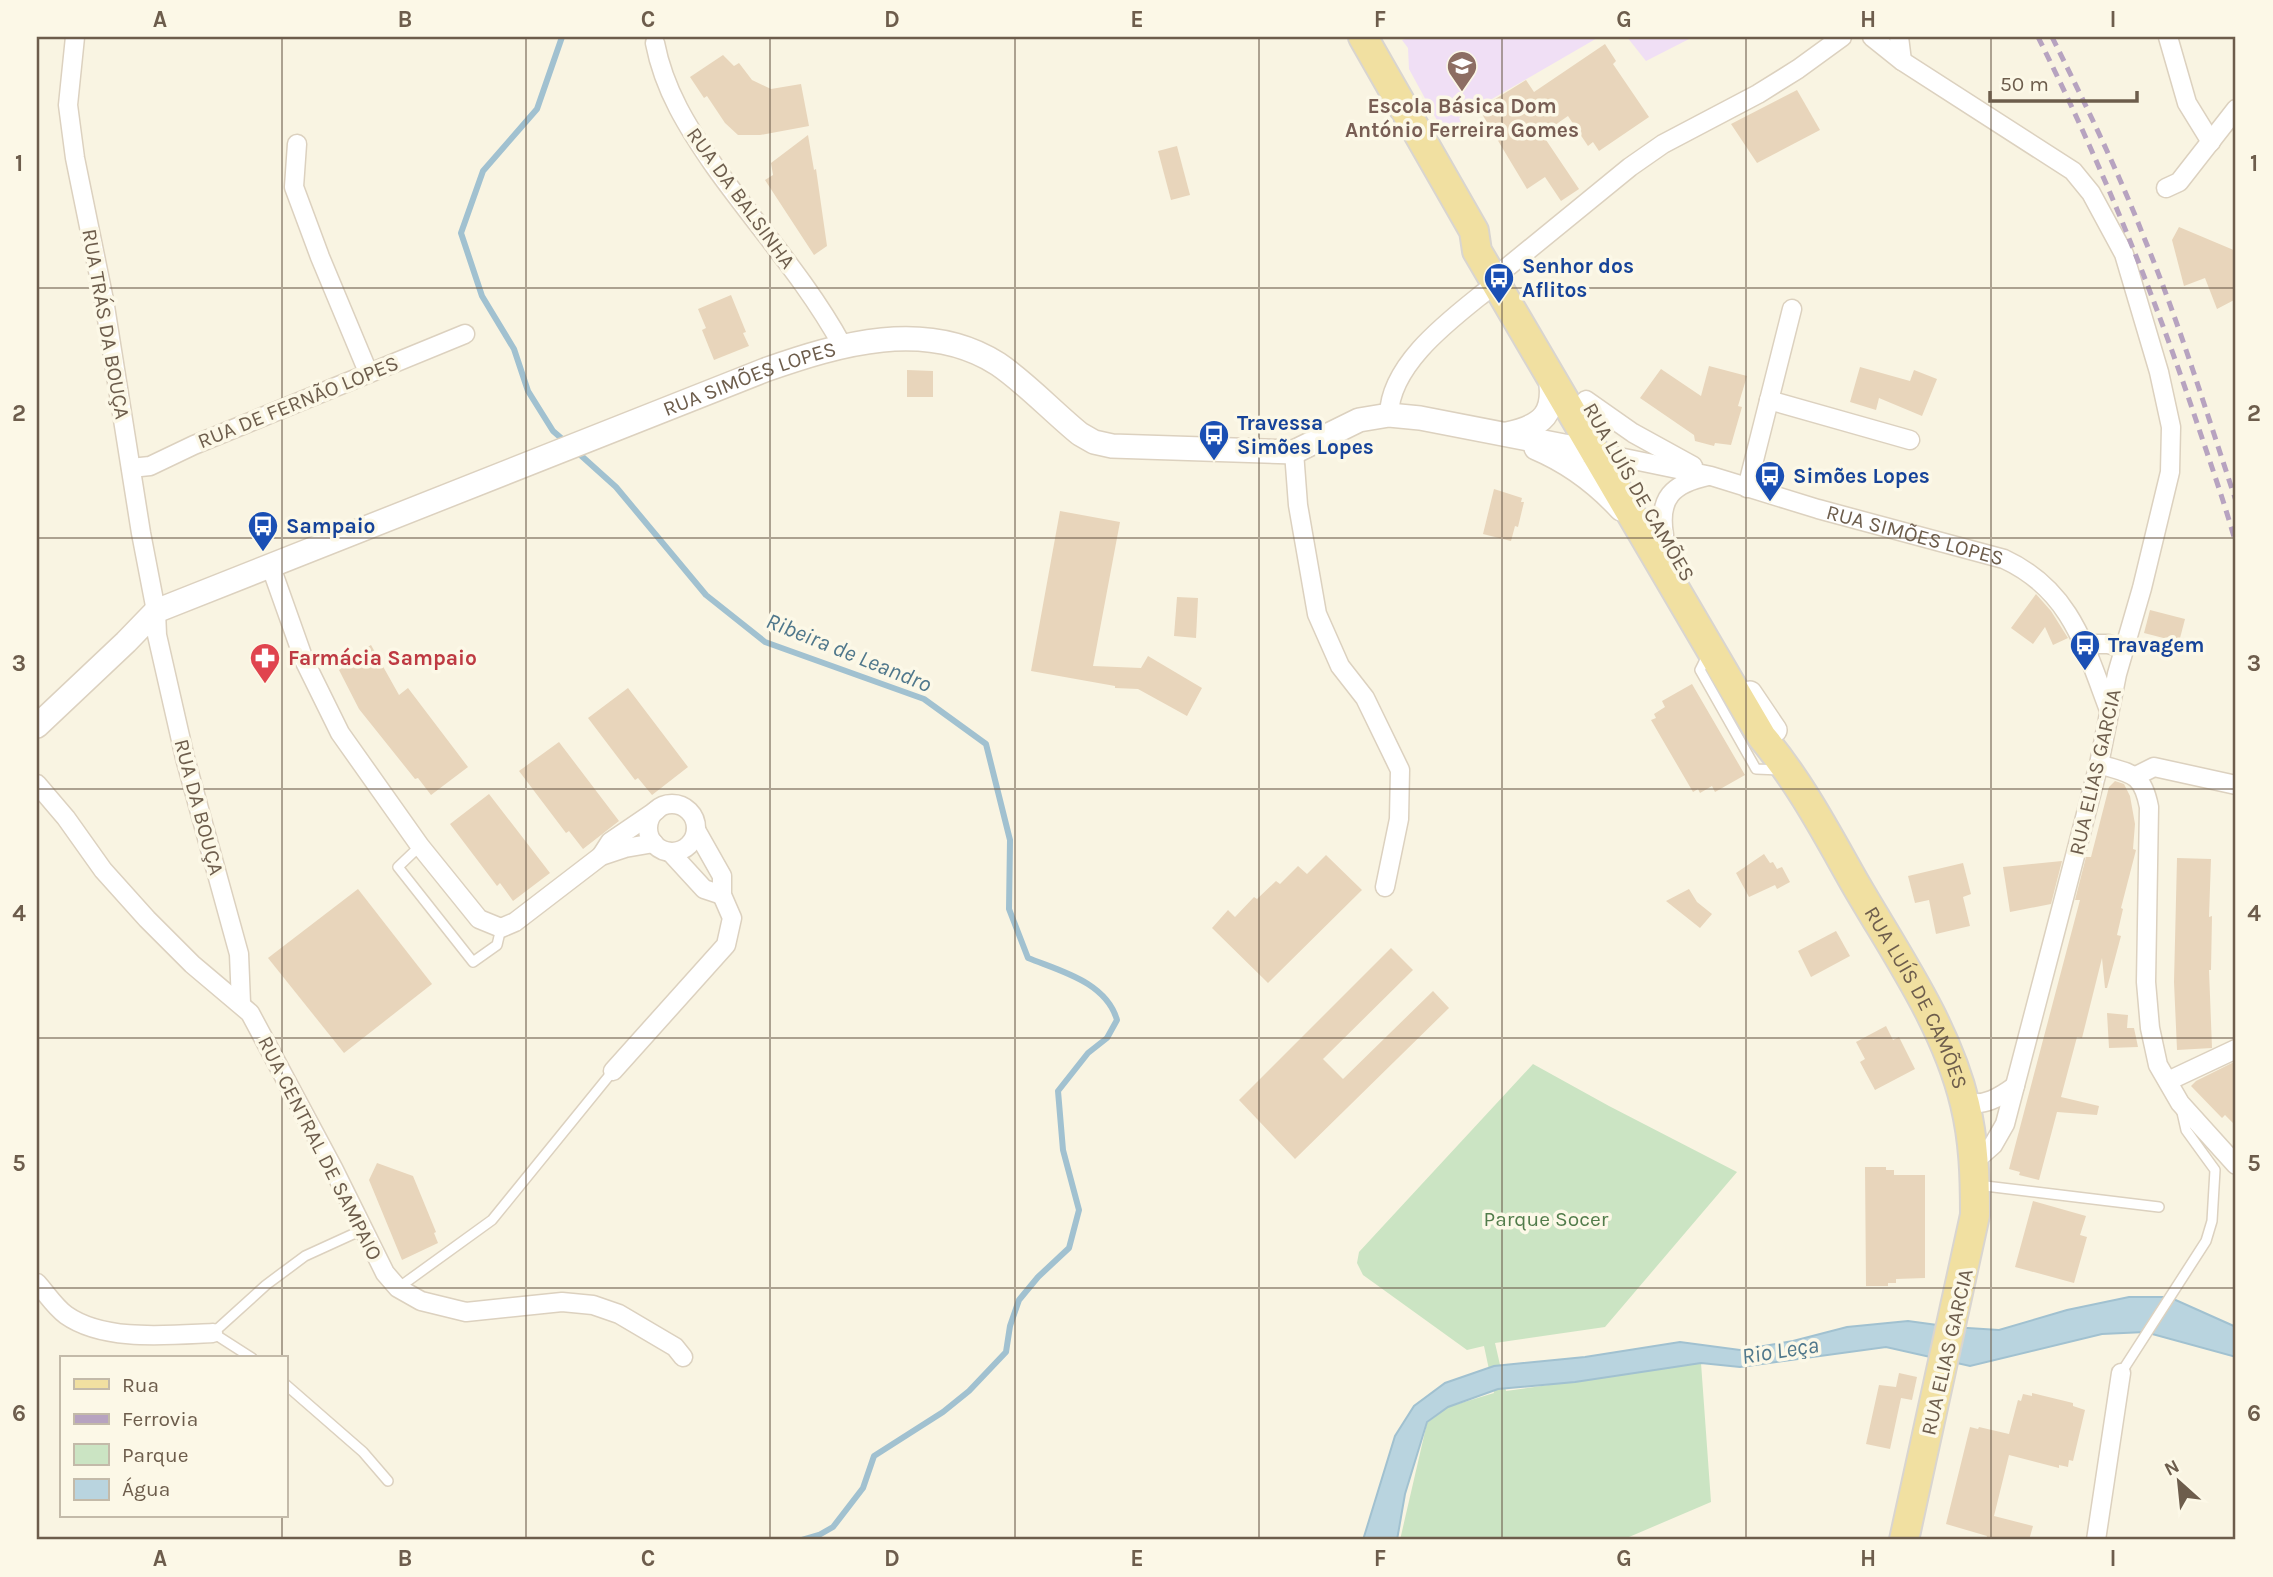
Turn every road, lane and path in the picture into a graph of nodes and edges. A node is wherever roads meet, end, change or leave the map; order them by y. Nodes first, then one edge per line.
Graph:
1 (75, 37) edge
2 (1363, 37) edge
3 (1842, 37) edge
4 (1872, 37) edge
5 (1899, 37) edge
6 (2168, 37) edge
7 (655, 43) dead end
8 (1902, 61) junction
9 (2236, 108) edge
10 (2211, 142) junction
11 (297, 144) dead end
12 (2166, 188) dead end
13 (1496, 280) junction
14 (1792, 309) dead end
15 (465, 334) dead end
16 (842, 345) junction
17 (368, 373) junction
18 (1550, 375) junction
19 (1769, 400) junction
20 (1389, 415) junction
21 (1504, 435) junction
22 (1910, 440) dead end
23 (1605, 449) junction
24 (1294, 452) junction
25 (131, 468) junction
26 (1711, 476) junction
27 (1746, 488) junction
28 (1652, 532) junction
29 (271, 566) junction
30 (156, 611) junction
31 (2085, 644) junction
32 (2124, 648) junction
33 (2109, 710) junction
34 (37, 726) edge
35 (1775, 730) junction
36 (2099, 764) junction
37 (1788, 768) junction
38 (2136, 776) junction
39 (37, 784) edge
40 (2236, 785) edge
41 (657, 810) junction
42 (696, 830) junction
43 (654, 844) junction
44 (420, 846) junction
45 (670, 852) junction
46 (601, 856) junction
47 (1385, 887) dead end
48 (722, 895) junction
49 (501, 928) junction
50 (241, 1003) junction
51 (2236, 1049) edge
52 (613, 1071) joint
53 (2168, 1081) junction
54 (2015, 1086) junction
55 (2180, 1103) junction
56 (1967, 1115) junction
57 (2236, 1165) edge
58 (1975, 1173) junction
59 (2159, 1207) dead end
60 (362, 1230) junction
61 (37, 1283) edge
62 (398, 1289) junction
63 (213, 1334) junction
64 (249, 1356) edge
65 (683, 1357) dead end
66 (2121, 1373) joint
67 (287, 1386) edge
68 (388, 1481) dead end
69 (1904, 1540) edge
70 (2096, 1540) edge

1 - 25 street, RUA TRÁS DA BOUÇA
2 - 13 main road, RUA LUÍS DE CAMÕES
3 - 13 street
4 - 8 street, RUA ELIAS GARCIA
5 - 8 street
6 - 10 street
7 - 16 street, RUA DA BALSINHA
8 - 32 street, RUA ELIAS GARCIA
9 - 10 street
10 - 12 street
11 - 17 street
13 - 18 main road, RUA LUÍS DE CAMÕES
13 - 20 street
13 - 23 main road, RUA LUÍS DE CAMÕES
13 - 23 street, RUA SIMÕES LOPES
14 - 19 street
15 - 17 street, RUA DE FERNÃO LOPES
16 - 24 street, RUA SIMÕES LOPES
16 - 29 street, RUA SIMÕES LOPES
17 - 25 street, RUA DE FERNÃO LOPES
18 - 21 street
18 - 23 main road, RUA LUÍS DE CAMÕES
19 - 22 street
19 - 27 street
20 - 21 street, RUA SIMÕES LOPES
20 - 24 street, RUA SIMÕES LOPES
21 - 23 street, RUA SIMÕES LOPES
21 - 28 street, RUA SIMÕES LOPES
23 - 26 street, RUA SIMÕES LOPES
23 - 26 street, RUA SIMÕES LOPES
23 - 28 main road, RUA LUÍS DE CAMÕES
23 - 35 street, RUA SIMÕES LOPES
24 - 47 street
25 - 30 street, RUA TRÁS DA BOUÇA
26 - 27 street, RUA SIMÕES LOPES
26 - 28 street
27 - 31 street, RUA SIMÕES LOPES
28 - 35 main road, RUA LUÍS DE CAMÕES
28 - 37 main road, RUA LUÍS DE CAMÕES
29 - 30 street, RUA SIMÕES LOPES
29 - 44 street
30 - 34 street, RUA SIMÕES LOPES
30 - 50 street, RUA DA BOUÇA
31 - 32 street
31 - 33 street, RUA SIMÕES LOPES
32 - 33 street, RUA ELIAS GARCIA
33 - 36 street, RUA ELIAS GARCIA
35 - 37 main road, RUA LUÍS DE CAMÕES
36 - 38 street
36 - 54 street, RUA ELIAS GARCIA
37 - 56 main road, RUA LUÍS DE CAMÕES
38 - 40 street
38 - 53 street
39 - 50 street, RUA CENTRAL DE SAMPAIO
41 - 42 street
41 - 43 street
41 - 46 street
42 - 45 street
42 - 48 street
43 - 45 street
43 - 46 street
44 - 49 street
44 - 49 lane
45 - 48 street
46 - 49 street
48 - 52 street
50 - 60 street, RUA CENTRAL DE SAMPAIO
51 - 53 street
52 - 62 lane
53 - 55 street
54 - 56 street
54 - 58 street, RUA ELIAS GARCIA
55 - 57 street
55 - 66 lane
56 - 58 main road, RUA ELIAS GARCIA
58 - 59 lane
58 - 69 main road, RUA ELIAS GARCIA
60 - 62 street, RUA CENTRAL DE SAMPAIO
60 - 63 lane
61 - 63 street
62 - 65 street
63 - 64 lane
66 - 70 street
67 - 68 lane

